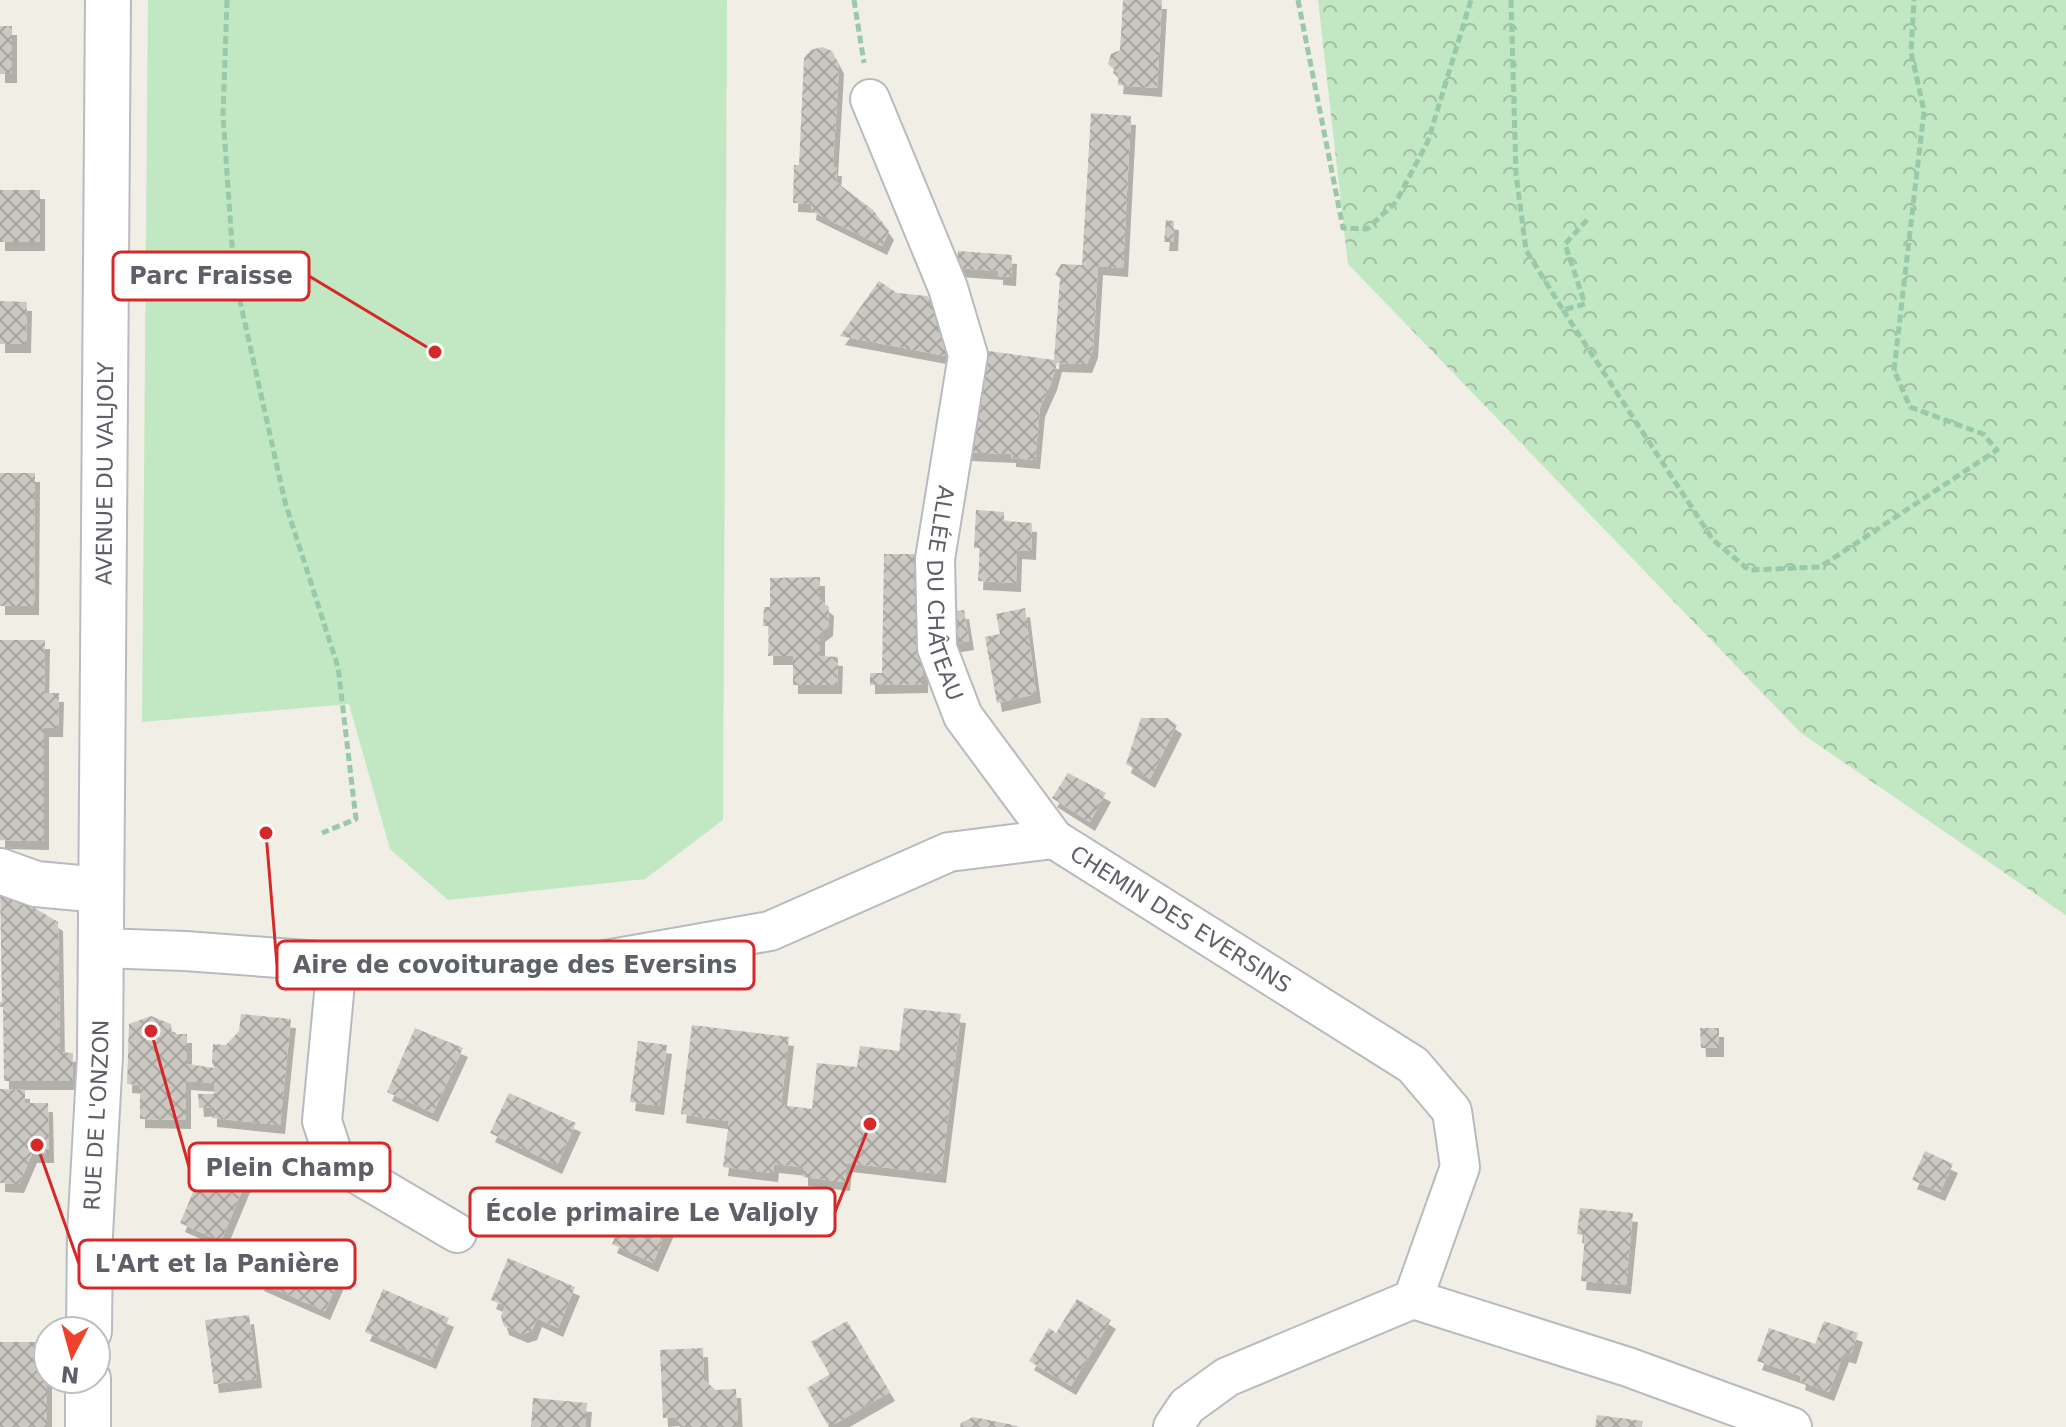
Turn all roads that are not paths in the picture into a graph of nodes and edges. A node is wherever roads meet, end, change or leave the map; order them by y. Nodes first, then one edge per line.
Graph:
1 (108, 0) edge
2 (870, 99) road end
3 (1054, 839) junction
4 (0, 871) edge
5 (101, 890) junction
6 (101, 948) junction
7 (337, 962) junction
8 (457, 1233) dead end
9 (1413, 1299) junction
10 (89, 1315) edge
11 (88, 1395) edge
12 (88, 1427) edge
13 (1173, 1427) edge
14 (1792, 1427) edge

1 - 5 main road, AVENUE DU VALJOLY
2 - 3 street, ALLÉE DU CHÂTEAU
3 - 7 street, CHEMIN DES EVERSINS
3 - 9 street, CHEMIN DES EVERSINS
4 - 5 main road
5 - 6 main road, AVENUE DU VALJOLY
6 - 7 street, CHEMIN DES EVERSINS
6 - 10 main road, RUE DE L'ONZON
7 - 8 street
9 - 13 street
9 - 14 street
11 - 12 main road

